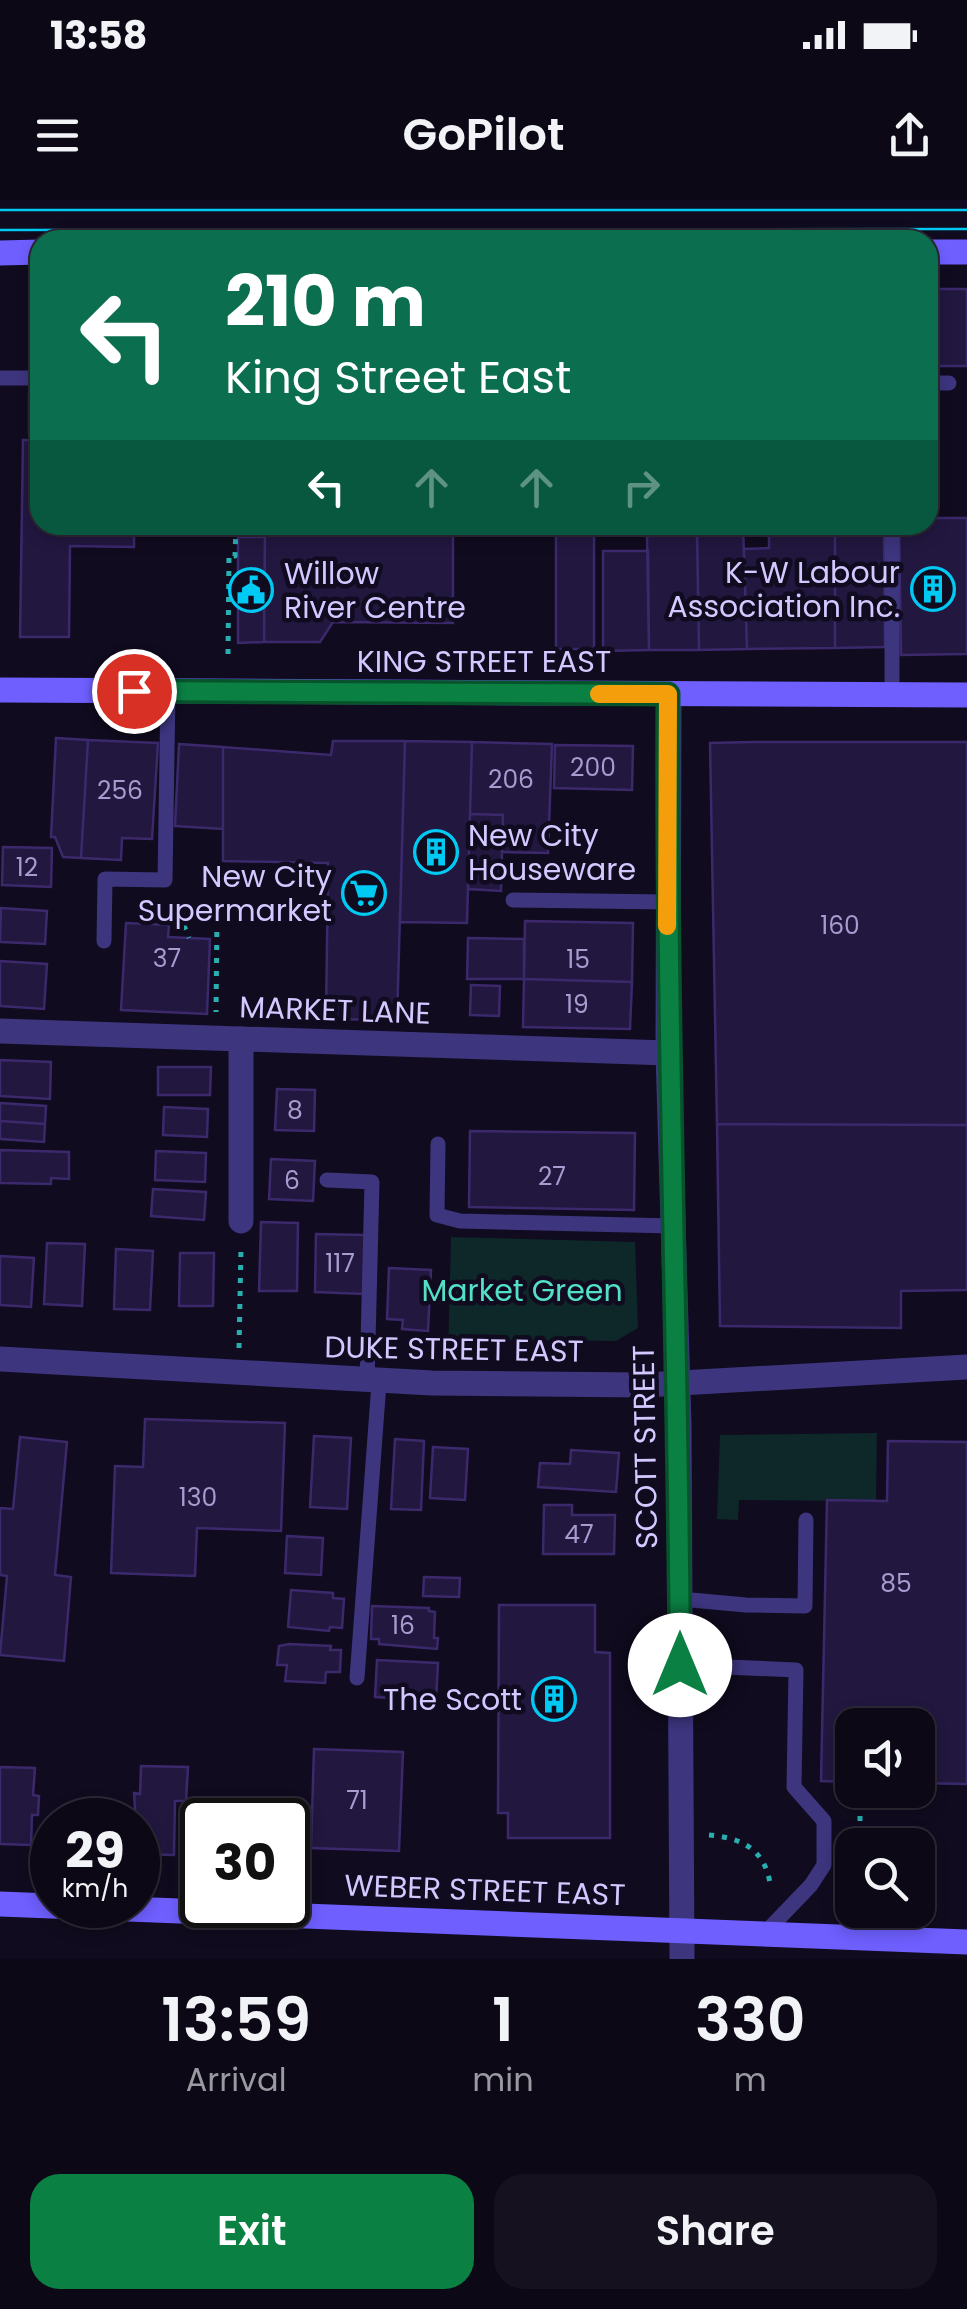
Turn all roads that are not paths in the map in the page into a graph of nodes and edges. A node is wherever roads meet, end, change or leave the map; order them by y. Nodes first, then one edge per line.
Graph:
1 (30, 252) edge
2 (938, 252) edge
3 (967, 252) edge
4 (0, 253) edge
5 (0, 270) edge
6 (0, 378) edge
7 (30, 378) edge
8 (938, 383) edge
9 (949, 383) dead end
10 (892, 535) edge
11 (0, 690) edge
12 (168, 691) junction
13 (668, 694) junction
14 (892, 694) junction
15 (967, 695) edge
16 (513, 900) dead end
17 (667, 902) junction
18 (104, 940) dead end
19 (0, 1031) edge
20 (228, 1039) junction
21 (668, 1054) junction
22 (438, 1144) dead end
23 (327, 1180) dead end
24 (241, 1221) road end
25 (673, 1226) junction
26 (0, 1359) edge
27 (967, 1366) edge
28 (373, 1382) junction
29 (678, 1382) junction
30 (806, 1520) dead end
31 (680, 1599) junction
32 (680, 1665) junction
33 (357, 1678) dead end
34 (0, 1904) edge
35 (682, 1930) junction
36 (766, 1933) junction
37 (967, 1942) edge
38 (682, 1959) edge

1 - 4 main road
2 - 3 main road
4 - 5 street
6 - 7 lane
8 - 9 lane
10 - 14 lane
11 - 12 main road, KING STREET EAST
12 - 13 main road, KING STREET EAST
12 - 18 lane
13 - 14 main road, KING STREET EAST
13 - 17 street, SCOTT STREET
14 - 15 main road, KING STREET EAST
16 - 17 lane
17 - 21 street, SCOTT STREET
19 - 20 street, MARKET LANE
20 - 21 street, MARKET LANE
20 - 24 street
21 - 25 street, SCOTT STREET
22 - 25 lane
23 - 28 lane
25 - 29 street, SCOTT STREET
26 - 28 street, DUKE STREET EAST
27 - 29 street, DUKE STREET EAST
28 - 29 street, DUKE STREET EAST
28 - 33 lane
29 - 31 street, SCOTT STREET
30 - 31 lane
31 - 32 street, SCOTT STREET
32 - 35 street, SCOTT STREET
32 - 36 lane
34 - 35 main road, WEBER STREET EAST
35 - 36 main road, WEBER STREET EAST
35 - 38 street, SCOTT STREET
36 - 37 main road, WEBER STREET EAST

